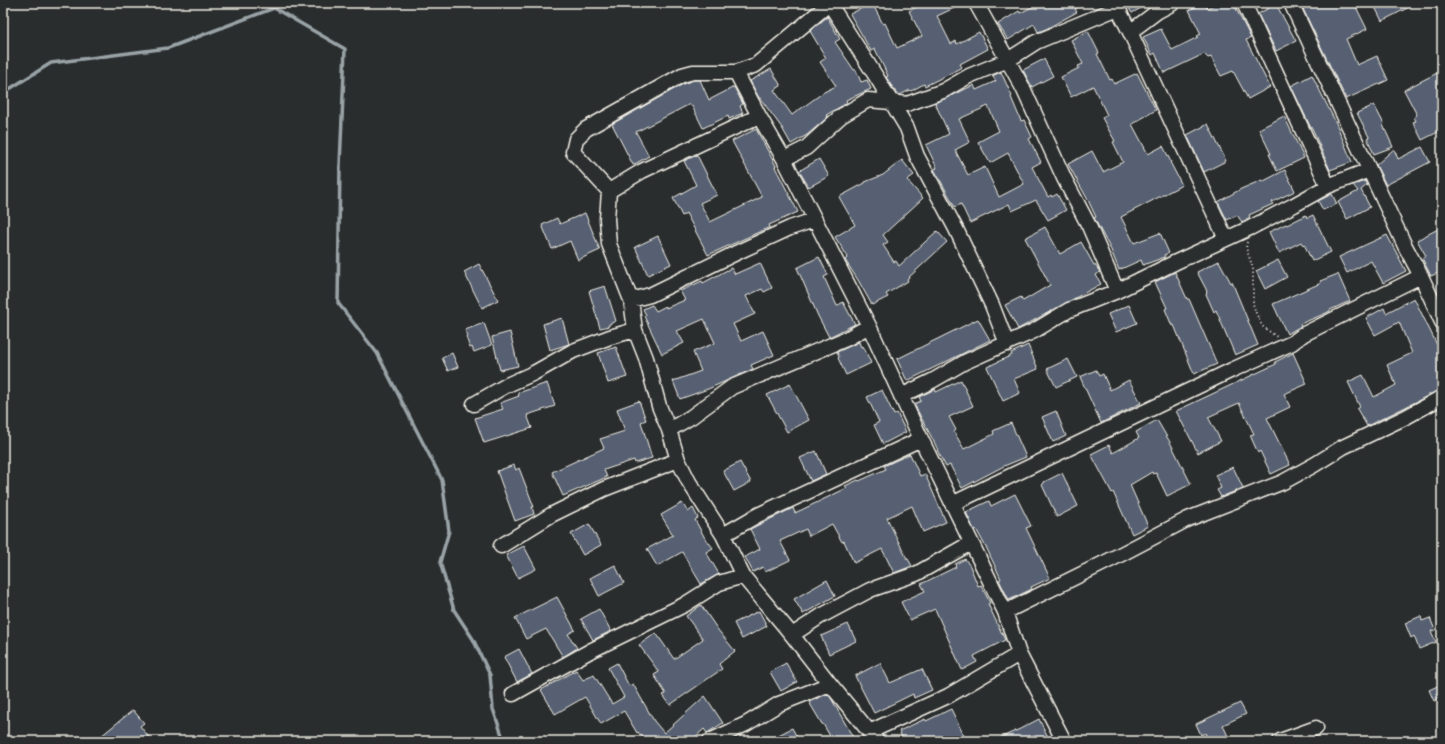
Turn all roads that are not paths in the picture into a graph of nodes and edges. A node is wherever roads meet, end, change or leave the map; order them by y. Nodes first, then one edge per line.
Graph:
1 (830, 3) edge
2 (976, 3) edge
3 (1172, 3) edge
4 (1244, 3) edge
5 (1291, 3) edge
6 (1117, 5) edge
7 (1130, 32) junction
8 (1008, 60) junction
9 (736, 72) junction
10 (891, 102) junction
11 (759, 116) junction
12 (784, 159) junction
13 (1369, 170) junction
14 (1328, 186) junction
15 (609, 191) junction
16 (814, 220) junction
17 (1226, 239) junction
18 (1421, 276) junction
19 (1117, 290) junction
20 (631, 300) junction
21 (1442, 322) edge
22 (869, 326) junction
23 (635, 330) junction
24 (1006, 344) junction
25 (900, 396) junction
26 (1442, 398) edge
27 (474, 404) dead end
28 (669, 430) junction
29 (921, 439) junction
30 (678, 460) junction
31 (952, 504) junction
32 (723, 535) junction
33 (971, 543) junction
34 (501, 546) dead end
35 (743, 576) junction
36 (1005, 612) junction
37 (792, 635) junction
38 (1019, 654) junction
39 (830, 684) junction
40 (513, 694) dead end
41 (1316, 728) dead end
42 (873, 736) edge
43 (710, 741) edge
44 (1064, 741) edge
45 (1280, 741) edge

1 - 9 street
1 - 10 street
2 - 8 street
3 - 7 street
4 - 14 street
5 - 13 street
6 - 7 street
6 - 8 street
7 - 17 street
8 - 10 street
8 - 19 street
9 - 11 street
9 - 15 street
10 - 12 street
10 - 24 street
11 - 12 street
11 - 15 street
12 - 16 street
13 - 14 street
13 - 18 street
14 - 17 street
15 - 20 street
16 - 20 street
16 - 22 street
17 - 19 street
18 - 21 street
18 - 31 street
19 - 24 street
20 - 23 street
22 - 25 street
22 - 28 street
23 - 27 street
23 - 28 street
24 - 25 street
25 - 29 street
26 - 36 street
28 - 30 street
29 - 31 street
29 - 32 street
30 - 32 street
30 - 34 street
31 - 33 street
32 - 35 street
33 - 36 street
33 - 37 street
35 - 37 street
35 - 40 street
36 - 38 street
37 - 39 street
38 - 42 street
38 - 44 street
39 - 42 street
39 - 43 street
41 - 45 street

